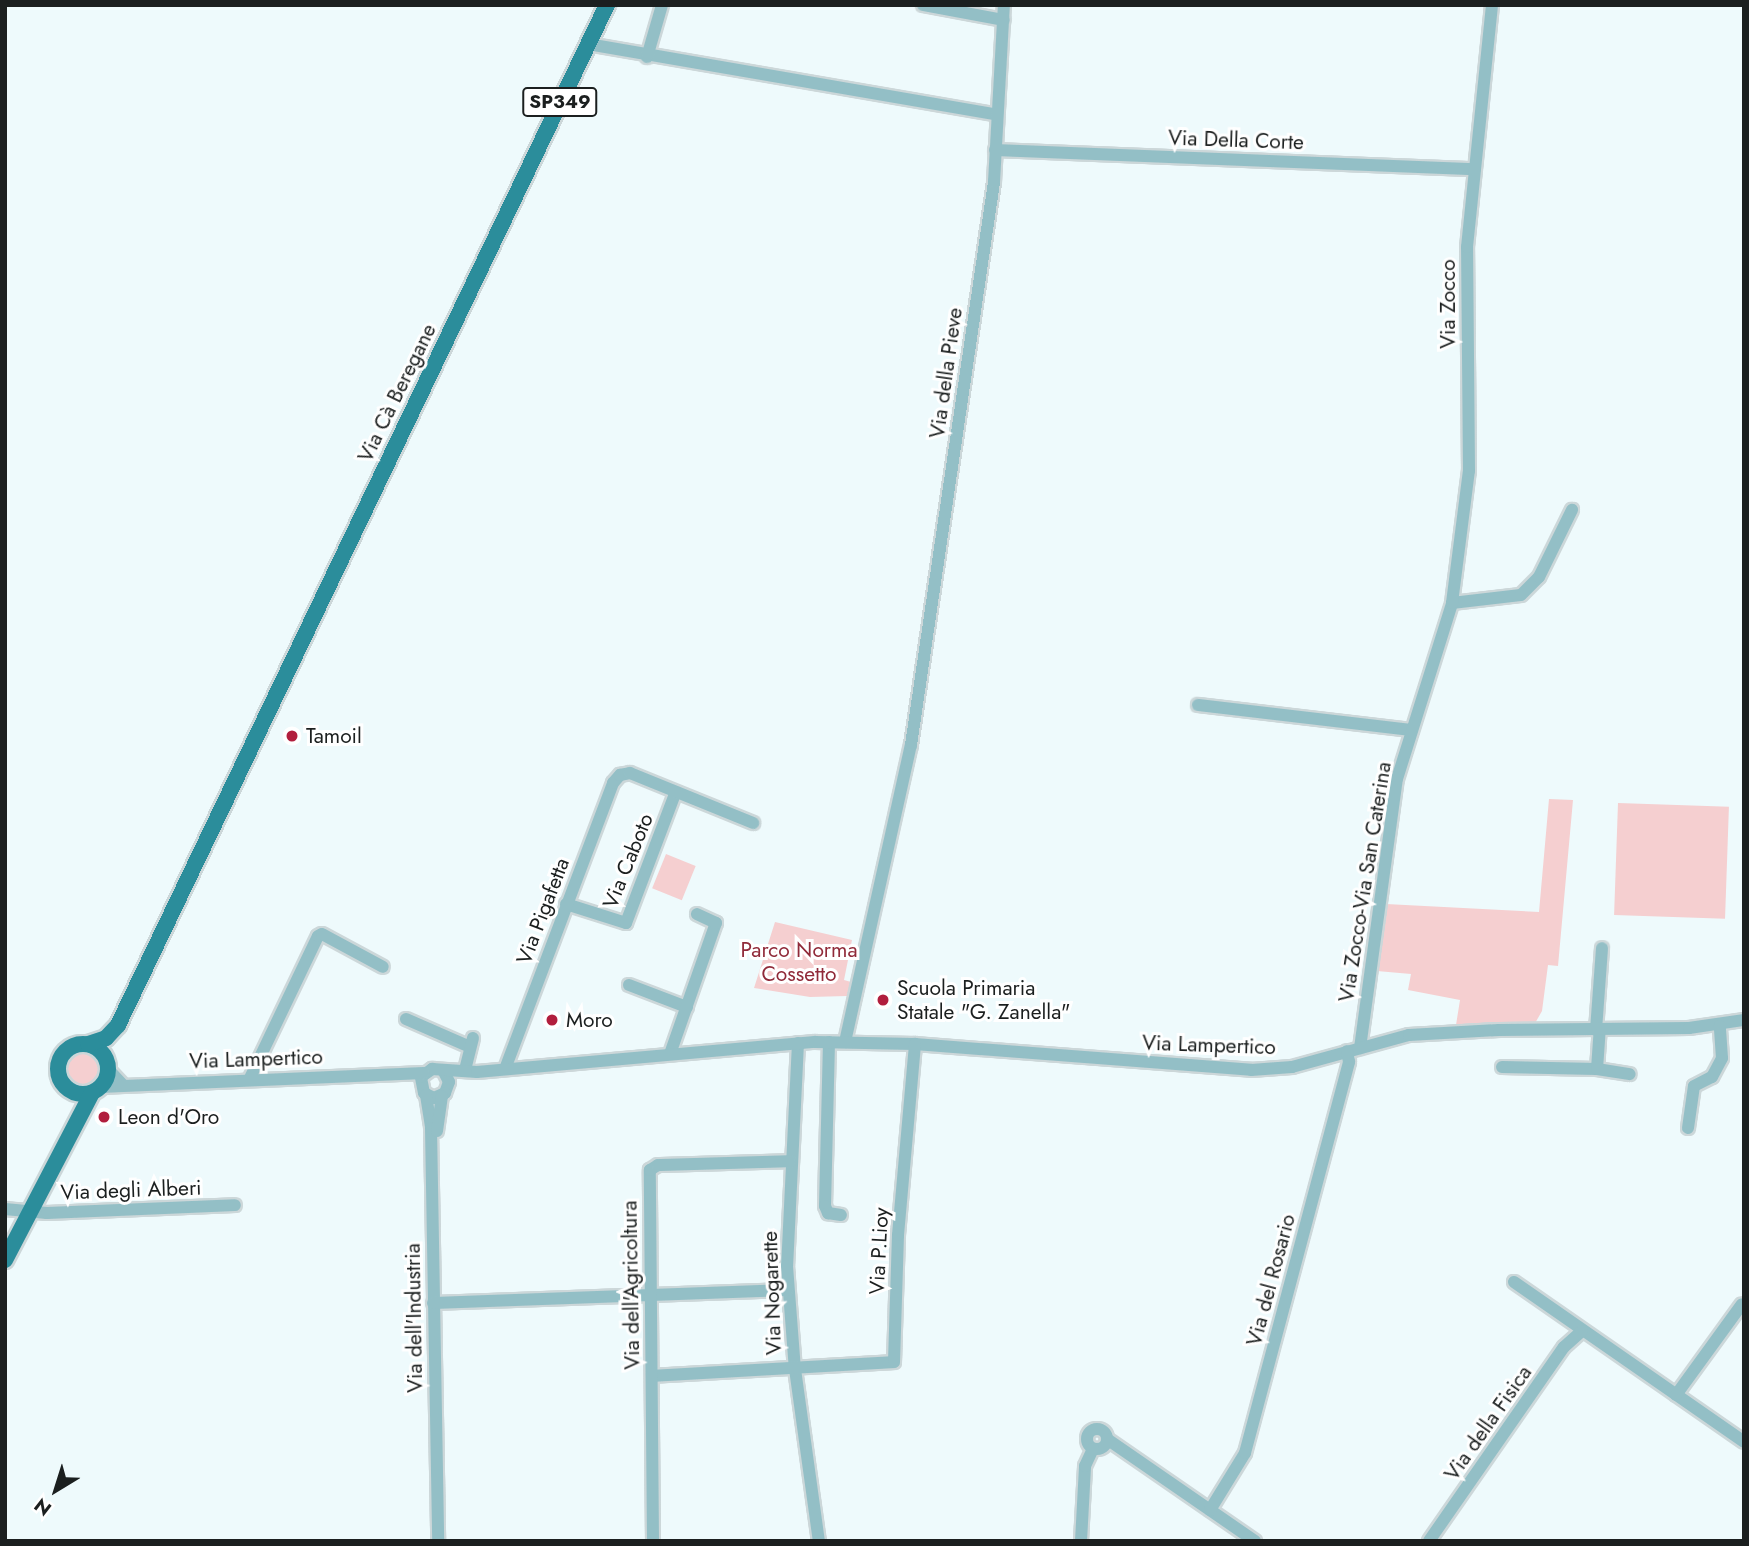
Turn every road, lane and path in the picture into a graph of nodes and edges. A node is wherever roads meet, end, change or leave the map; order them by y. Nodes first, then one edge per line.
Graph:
1 (607, 5) edge
2 (662, 5) edge
3 (923, 5) edge
4 (1004, 5) edge
5 (1492, 5) edge
6 (1004, 20) junction
7 (588, 44) junction
8 (647, 57) junction
9 (996, 115) junction
10 (995, 150) junction
11 (1475, 169) junction
12 (1572, 510) dead end
13 (1452, 603) junction
14 (1198, 705) dead end
15 (1412, 730) junction
16 (675, 794) junction
17 (753, 823) dead end
18 (566, 904) junction
19 (697, 914) dead end
20 (1602, 948) dead end
21 (383, 967) dead end
22 (629, 985) dead end
23 (687, 1007) junction
24 (406, 1019) dead end
25 (1744, 1020) edge
26 (118, 1025) junction
27 (1720, 1026) junction
28 (1598, 1030) junction
29 (829, 1042) junction
30 (845, 1042) junction
31 (798, 1043) junction
32 (88, 1044) junction
33 (915, 1044) junction
34 (1360, 1048) junction
35 (1347, 1051) junction
36 (670, 1054) junction
37 (108, 1066) junction
38 (1502, 1067) dead end
39 (505, 1069) junction
40 (1597, 1069) junction
41 (471, 1071) junction
42 (444, 1072) junction
43 (391, 1073) junction
44 (424, 1073) junction
45 (1630, 1074) dead end
46 (250, 1079) junction
47 (61, 1081) junction
48 (122, 1084) junction
49 (97, 1090) junction
50 (423, 1091) junction
51 (445, 1092) junction
52 (1688, 1128) dead end
53 (69, 1129) junction
54 (790, 1161) junction
55 (234, 1205) dead end
56 (5, 1209) edge
57 (30, 1209) junction
58 (841, 1215) dead end
59 (5, 1260) edge
60 (1514, 1282) dead end
61 (788, 1290) junction
62 (650, 1291) junction
63 (436, 1299) junction
64 (1742, 1304) edge
65 (1583, 1331) junction
66 (795, 1369) junction
67 (652, 1376) junction
68 (1676, 1395) junction
69 (1107, 1439) junction
70 (1744, 1441) edge
71 (1093, 1449) junction
72 (1210, 1510) junction
73 (441, 1541) edge
74 (653, 1541) edge
75 (819, 1541) edge
76 (1080, 1541) edge
77 (1255, 1541) edge
78 (1429, 1541) edge

1 - 7 main road, SP349
2 - 8 street
3 - 6 street
4 - 6 street, Via della Pieve
5 - 11 street, Via Zocco
6 - 9 street, Via della Pieve
7 - 8 street
7 - 26 main road, Via Cà Beregane / SP349
8 - 9 street
9 - 10 street, Via della Pieve
10 - 11 street, Via Della Corte
10 - 30 street, Via della Pieve
11 - 13 street, Via Zocco
12 - 13 street
13 - 15 street, Via Zocco-Via San Caterina
14 - 15 street
15 - 34 street, Via Zocco-Via San Caterina
16 - 17 street
16 - 18 street, Via Pigafetta
16 - 18 street, Via Caboto
18 - 39 street, Via Pigafetta
19 - 23 street
20 - 28 street
21 - 46 street
22 - 23 street
23 - 36 street
24 - 41 street
25 - 27 street, Via Lampertico
26 - 32 main road
26 - 37 main road, Via Cà Beregane
27 - 28 street, Via Lampertico
27 - 52 street
28 - 34 street, Via Lampertico
28 - 40 street
29 - 30 street, Via Lampertico
29 - 31 street, Via Lampertico
29 - 58 street
30 - 33 street, Via Lampertico
31 - 36 street, Via Lampertico
31 - 54 street, Via Nogarette
32 - 37 main road
32 - 47 main road
33 - 35 street, Via Lampertico
33 - 66 street, Via P.Lioy
34 - 35 street, Via Lampertico
35 - 72 street, Via del Rosario
36 - 39 street, Via Lampertico
37 - 48 street
37 - 49 main road
38 - 40 street
39 - 41 street, Via Lampertico
40 - 45 street
41 - 42 street, Via Lampertico
41 - 51 street, Via Lampertico
42 - 44 street, Via Lampertico
42 - 51 street
43 - 44 street, Via Lampertico
43 - 46 street, Via Lampertico
43 - 50 street, Via Lampertico
44 - 50 street
46 - 48 street, Via Lampertico
47 - 49 main road
47 - 53 main road
48 - 49 street, Via Lampertico
49 - 53 main road
50 - 51 street, Via Lampertico
50 - 63 street, Via dell'Industria
51 - 63 street, Via dell'Industria
53 - 57 main road
54 - 61 street, Via Nogarette
54 - 62 street, Via dell'Agricoltura
55 - 57 street, Via degli Alberi
56 - 57 street, Via degli Alberi
57 - 59 main road
60 - 65 street
61 - 62 street
61 - 66 street, Via Nogarette
62 - 63 street
62 - 67 street, Via dell'Agricoltura
63 - 73 street, Via dell'Industria
64 - 68 street
65 - 68 street
65 - 78 street, Via della Fisica
66 - 67 street
66 - 75 street, Via Nogarette
67 - 74 street, Via dell'Agricoltura
68 - 70 street
69 - 71 street
69 - 71 street
69 - 72 street
71 - 76 street
72 - 77 street

